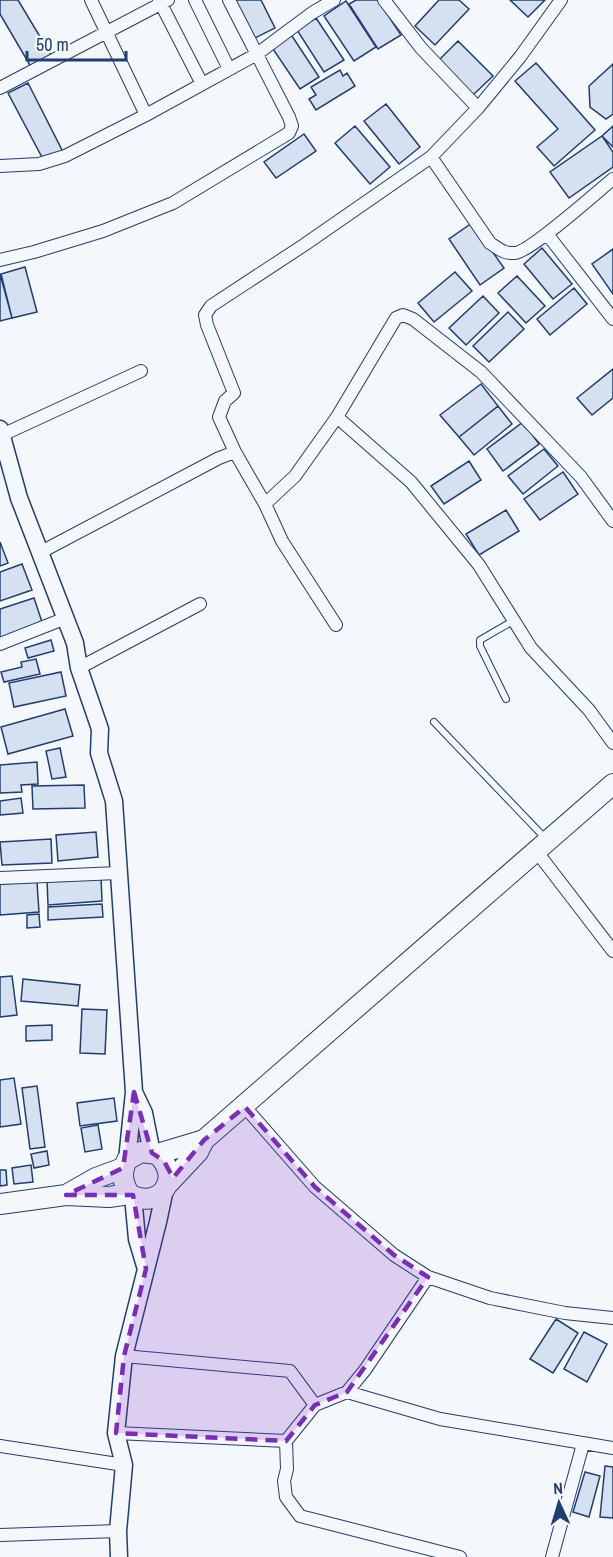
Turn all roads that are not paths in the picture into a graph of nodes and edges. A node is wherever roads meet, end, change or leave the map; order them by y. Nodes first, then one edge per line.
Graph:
1 (91, 0) edge
2 (195, 0) edge
3 (229, 0) edge
4 (306, 0) edge
5 (334, 0) edge
6 (384, 0) edge
7 (163, 1) edge
8 (557, 2) edge
9 (312, 13) junction
10 (107, 31) junction
11 (257, 54) junction
12 (230, 69) junction
13 (202, 84) junction
14 (0, 88) edge
15 (478, 108) junction
16 (146, 114) junction
17 (431, 157) junction
18 (0, 166) edge
19 (613, 179) edge
20 (547, 234) junction
21 (0, 260) edge
22 (613, 319) edge
23 (141, 371) dead end
24 (337, 417) junction
25 (2, 441) edge
26 (234, 452) junction
27 (265, 504) junction
28 (613, 521) edge
29 (41, 552) junction
30 (200, 604) dead end
31 (66, 618) junction
32 (513, 621) junction
33 (336, 625) dead end
34 (0, 644) edge
35 (79, 668) junction
36 (506, 699) dead end
37 (434, 722) dead end
38 (613, 743) edge
39 (613, 784) edge
40 (543, 847) junction
41 (118, 873) junction
42 (0, 878) edge
43 (613, 951) edge
44 (134, 1092) junction
45 (245, 1107) junction
46 (204, 1140) junction
47 (154, 1154) junction
48 (125, 1164) junction
49 (166, 1187) junction
50 (66, 1195) junction
51 (131, 1195) junction
52 (0, 1204) edge
53 (146, 1269) junction
54 (428, 1277) junction
55 (613, 1318) edge
56 (124, 1356) junction
57 (347, 1392) junction
58 (315, 1405) junction
59 (116, 1433) junction
60 (286, 1441) junction
61 (583, 1444) junction
62 (0, 1446) edge
63 (613, 1448) edge
64 (124, 1465) junction
65 (118, 1531) junction
66 (0, 1535) edge
67 (118, 1557) edge
68 (460, 1557) edge
69 (552, 1557) edge

1 - 10 street
2 - 12 street
3 - 11 street
4 - 9 street
5 - 9 street
6 - 15 street
7 - 10 street
7 - 13 street
8 - 15 street
9 - 11 street
10 - 14 street
10 - 16 street
11 - 12 street
11 - 21 street
12 - 13 street
13 - 16 street
15 - 17 street
16 - 18 street
17 - 20 street
17 - 26 street
19 - 20 street
20 - 22 street
23 - 25 street
24 - 27 street
24 - 28 street
24 - 32 street
25 - 29 main road
26 - 27 street
26 - 29 street
27 - 33 street
29 - 31 main road
30 - 35 street
31 - 34 street
31 - 35 main road
32 - 36 lane
32 - 38 street
35 - 41 main road
37 - 40 lane
39 - 40 main road
40 - 43 street
40 - 45 main road
41 - 42 street
41 - 44 main road
44 - 47 main road
44 - 48 main road
45 - 46 main road
45 - 54 street
46 - 47 main road
46 - 49 main road
47 - 48 main road
47 - 49 main road
48 - 50 main road
48 - 51 main road
49 - 51 main road
49 - 53 main road
50 - 51 main road
50 - 52 main road
51 - 53 main road
53 - 56 main road
54 - 55 street
54 - 57 street
56 - 58 street
56 - 59 main road
57 - 58 street
57 - 61 street
58 - 60 street
59 - 60 street
59 - 64 main road
60 - 68 street
61 - 63 street
61 - 69 street
62 - 64 street
64 - 65 main road
65 - 66 street
65 - 67 main road

